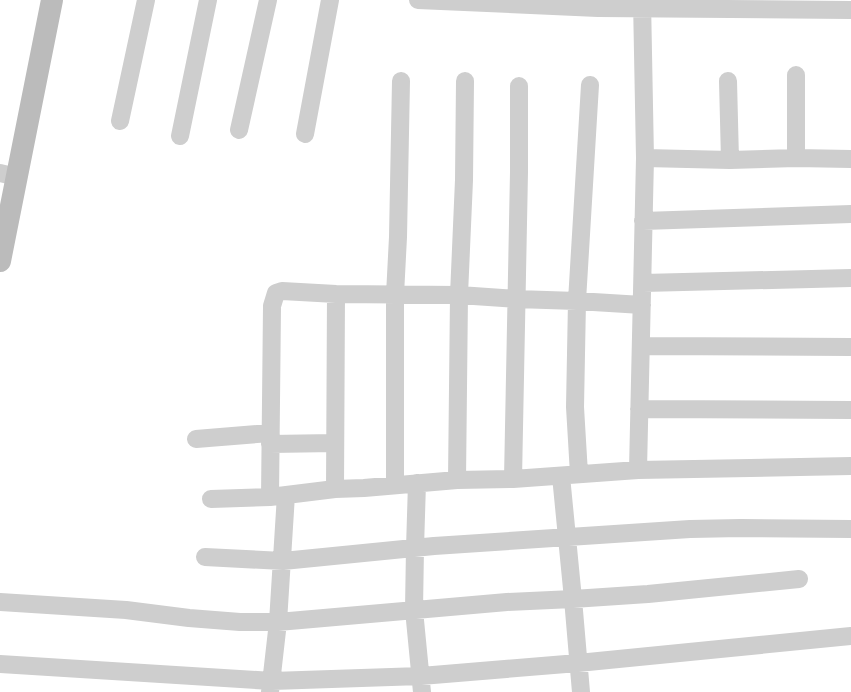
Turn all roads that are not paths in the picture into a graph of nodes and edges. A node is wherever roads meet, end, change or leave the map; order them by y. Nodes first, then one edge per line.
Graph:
1 (52, 0) edge
2 (146, 0) edge
3 (208, 0) edge
4 (268, 0) edge
5 (330, 0) edge
6 (418, 0) edge
7 (508, 2) edge
8 (642, 4) edge
9 (851, 10) edge
10 (796, 75) dead end
11 (402, 81) dead end
12 (465, 81) dead end
13 (728, 81) dead end
14 (590, 85) dead end
15 (519, 86) dead end
16 (120, 121) dead end
17 (239, 130) dead end
18 (305, 134) dead end
19 (180, 136) dead end
20 (645, 158) junction
21 (796, 158) junction
22 (851, 158) edge
23 (730, 160) junction
24 (8, 175) edge
25 (851, 214) edge
26 (643, 222) junction
27 (0, 261) edge
28 (851, 278) edge
29 (643, 283) junction
30 (336, 294) junction
31 (395, 295) junction
32 (459, 295) junction
33 (516, 299) junction
34 (577, 301) junction
35 (642, 305) junction
36 (641, 346) junction
37 (851, 347) edge
38 (639, 409) junction
39 (851, 410) edge
40 (270, 438) junction
41 (196, 439) dead end
42 (335, 443) junction
43 (851, 466) edge
44 (638, 470) junction
45 (579, 474) junction
46 (560, 476) junction
47 (513, 479) junction
48 (457, 480) junction
49 (417, 483) junction
50 (395, 485) junction
51 (335, 489) junction
52 (278, 496) junction
53 (211, 499) dead end
54 (851, 528) edge
55 (567, 538) junction
56 (415, 548) junction
57 (205, 557) dead end
58 (283, 561) junction
59 (799, 579) dead end
60 (573, 599) junction
61 (0, 602) edge
62 (414, 610) junction
63 (278, 622) junction
64 (851, 636) edge
65 (578, 663) junction
66 (0, 664) edge
67 (422, 684) edge
68 (271, 687) edge
69 (581, 692) edge

1 - 24 main road
2 - 16 street
3 - 19 street
4 - 17 street
5 - 18 street
6 - 7 street
7 - 8 street
8 - 9 street
8 - 20 street
10 - 21 street
11 - 31 street
12 - 32 street
13 - 23 street
14 - 34 street
15 - 33 street
20 - 23 street
20 - 26 street
21 - 22 street
21 - 23 street
24 - 27 main road
25 - 26 street
26 - 29 street
28 - 29 street
29 - 35 street
30 - 31 street
30 - 40 street
30 - 42 street
31 - 32 street
31 - 50 street
32 - 33 street
32 - 48 street
33 - 34 street
33 - 47 street
34 - 35 street
34 - 45 street
35 - 36 street
36 - 37 street
36 - 38 street
38 - 39 street
38 - 44 street
40 - 41 street
40 - 42 street
40 - 52 street
42 - 51 street
43 - 44 street
44 - 45 street
45 - 46 street
46 - 47 street
46 - 55 street
47 - 48 street
48 - 49 street
49 - 50 street
49 - 56 street
50 - 51 street
51 - 52 street
52 - 53 street
52 - 58 street
54 - 55 street
55 - 56 street
55 - 60 street
56 - 58 street
56 - 62 street
57 - 58 street
58 - 63 street
59 - 60 street
60 - 62 street
60 - 65 street
61 - 63 street
62 - 63 street
62 - 67 street
63 - 68 street
64 - 65 street
65 - 67 street
65 - 69 street
66 - 68 street
67 - 68 street

